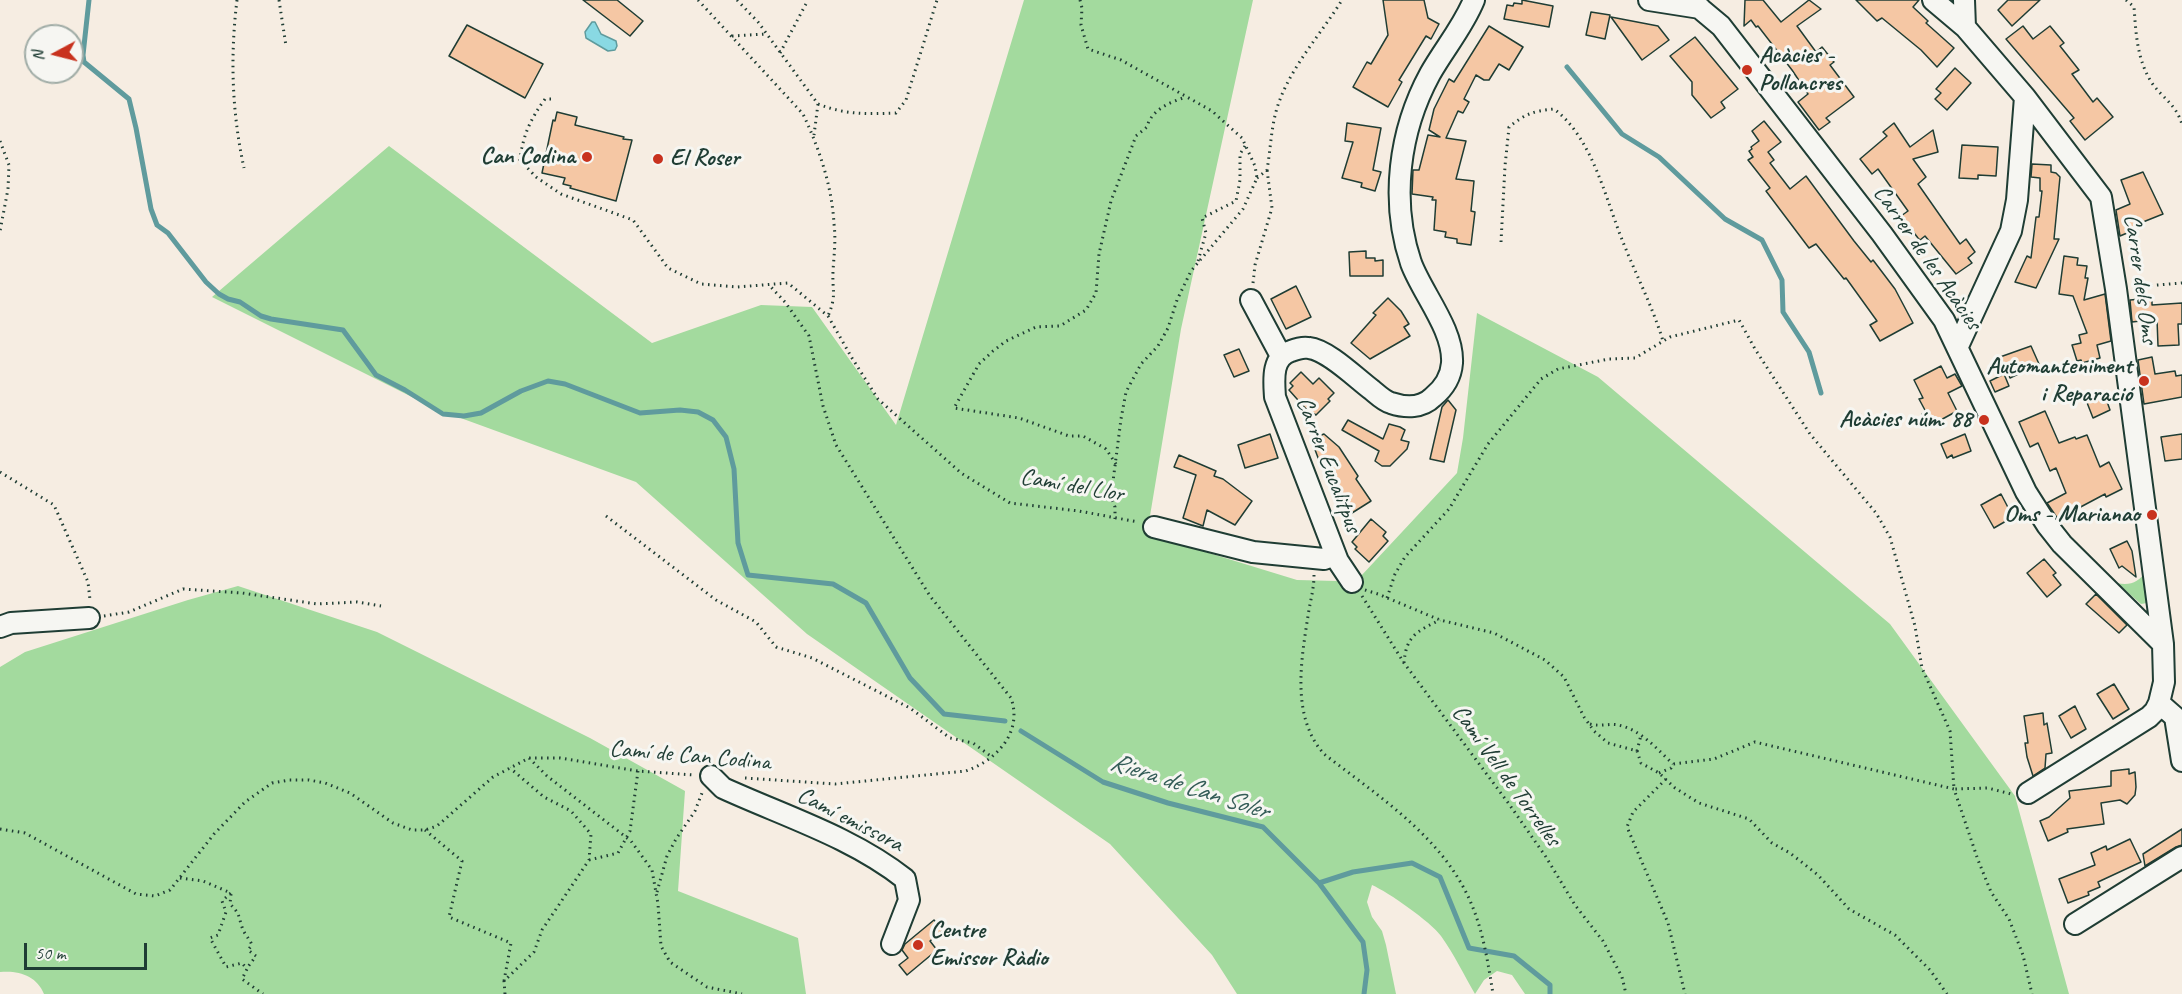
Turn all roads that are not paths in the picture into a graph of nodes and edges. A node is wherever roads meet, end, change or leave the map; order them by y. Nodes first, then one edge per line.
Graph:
1 (1474, 0) edge
2 (1649, 0) edge
3 (1933, 0) edge
4 (1964, 0) edge
5 (1695, 4) edge
6 (1965, 27) junction
7 (2025, 97) junction
8 (1251, 300) road end
9 (1958, 346) junction
10 (1281, 356) junction
11 (1154, 526) road end
12 (1335, 555) junction
13 (1354, 585) road end
14 (88, 618) road end
15 (0, 627) edge
16 (2163, 644) junction
17 (2159, 703) junction
18 (2182, 761) edge
19 (707, 776) road end
20 (2028, 793) road end
21 (2182, 856) edge
22 (2075, 924) dead end
23 (892, 944) dead end

1 - 10 street
2 - 5 street
3 - 6 street, Carrer dels Oms
4 - 6 street
5 - 9 street, Carrer de les Acàcies
6 - 7 street, Carrer dels Oms
7 - 9 street
7 - 16 street, Carrer dels Oms
8 - 10 street
9 - 16 street, Carrer de les Acàcies
10 - 12 street, Carrer Eucalitpus
11 - 12 street
12 - 13 street, Carrer Eucalitpus
14 - 15 street
16 - 17 street, Carrer dels Oms
17 - 18 street
17 - 20 street
19 - 23 street, Camí emissora
21 - 22 street

